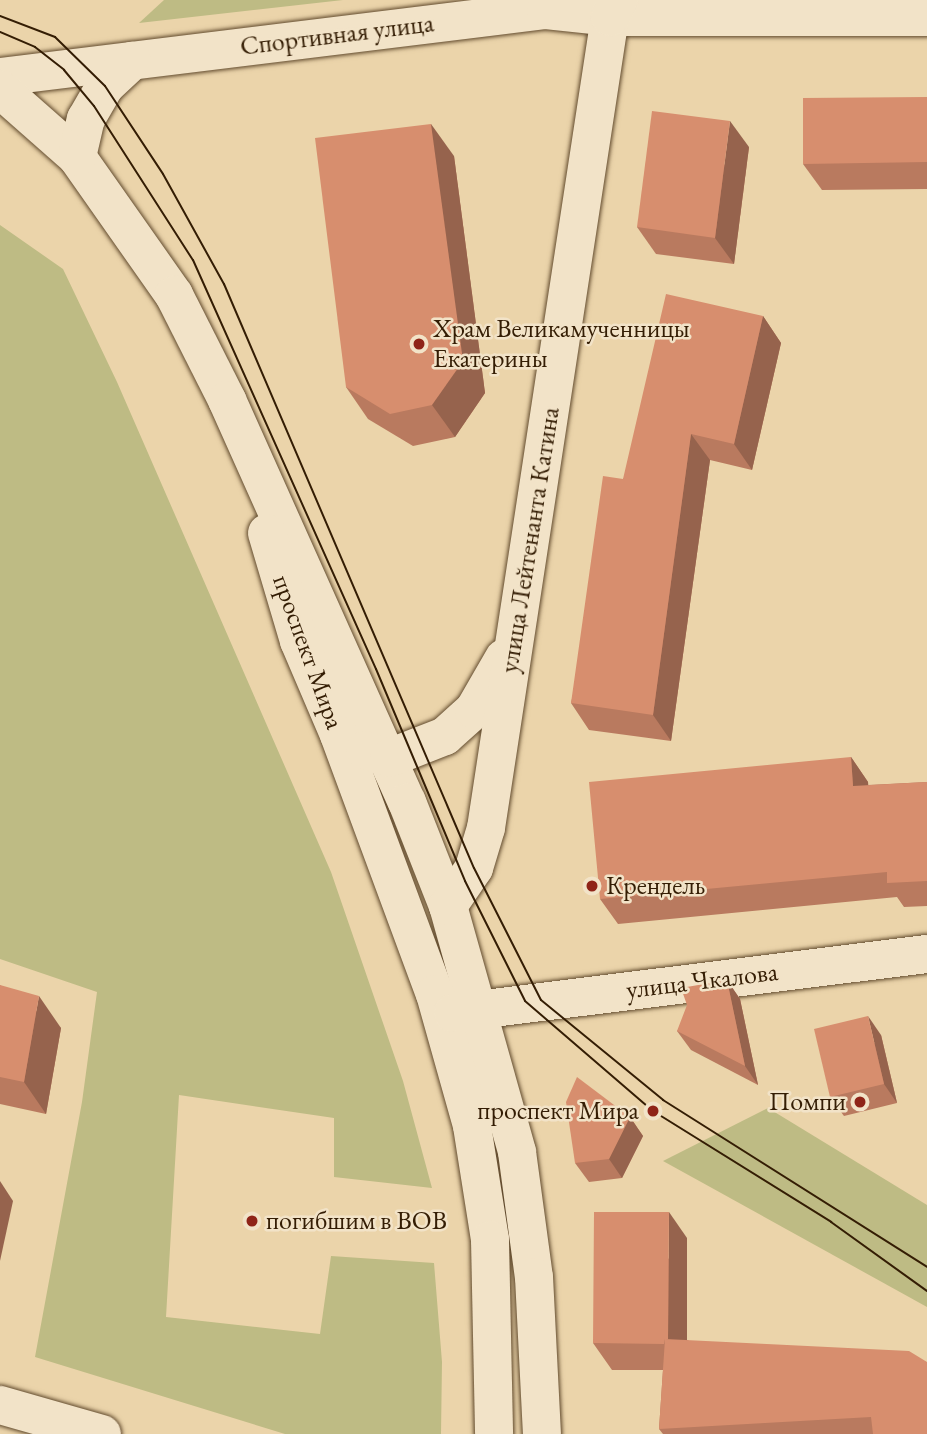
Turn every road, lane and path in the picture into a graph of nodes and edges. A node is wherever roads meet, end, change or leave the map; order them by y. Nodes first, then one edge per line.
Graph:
1 (615, 9) edge
2 (927, 17) edge
3 (132, 61) junction
4 (0, 77) edge
5 (0, 89) edge
6 (77, 157) junction
7 (227, 400) junction
8 (515, 640) junction
9 (339, 734) junction
10 (389, 758) junction
11 (448, 906) junction
12 (927, 954) edge
13 (478, 1009) junction
14 (440, 1014) junction
15 (0, 1405) edge
16 (102, 1434) edge
17 (494, 1434) edge
18 (542, 1434) edge

1 - 2 street, Спортивная улица
1 - 3 street, Спортивная улица
1 - 8 street, улица Лейтенанта Катина
3 - 4 street, Спортивная улица
3 - 6 street
5 - 6 street
6 - 7 street
7 - 9 street, проспект Мира
7 - 10 street
8 - 10 street
8 - 11 street, улица Лейтенанта Катина
9 - 10 street
9 - 14 street, проспект Мира
10 - 11 street
11 - 13 street
12 - 13 street, улица Чкалова
13 - 14 street, улица Чкалова
13 - 18 street
14 - 17 street, проспект Мира
15 - 16 street

